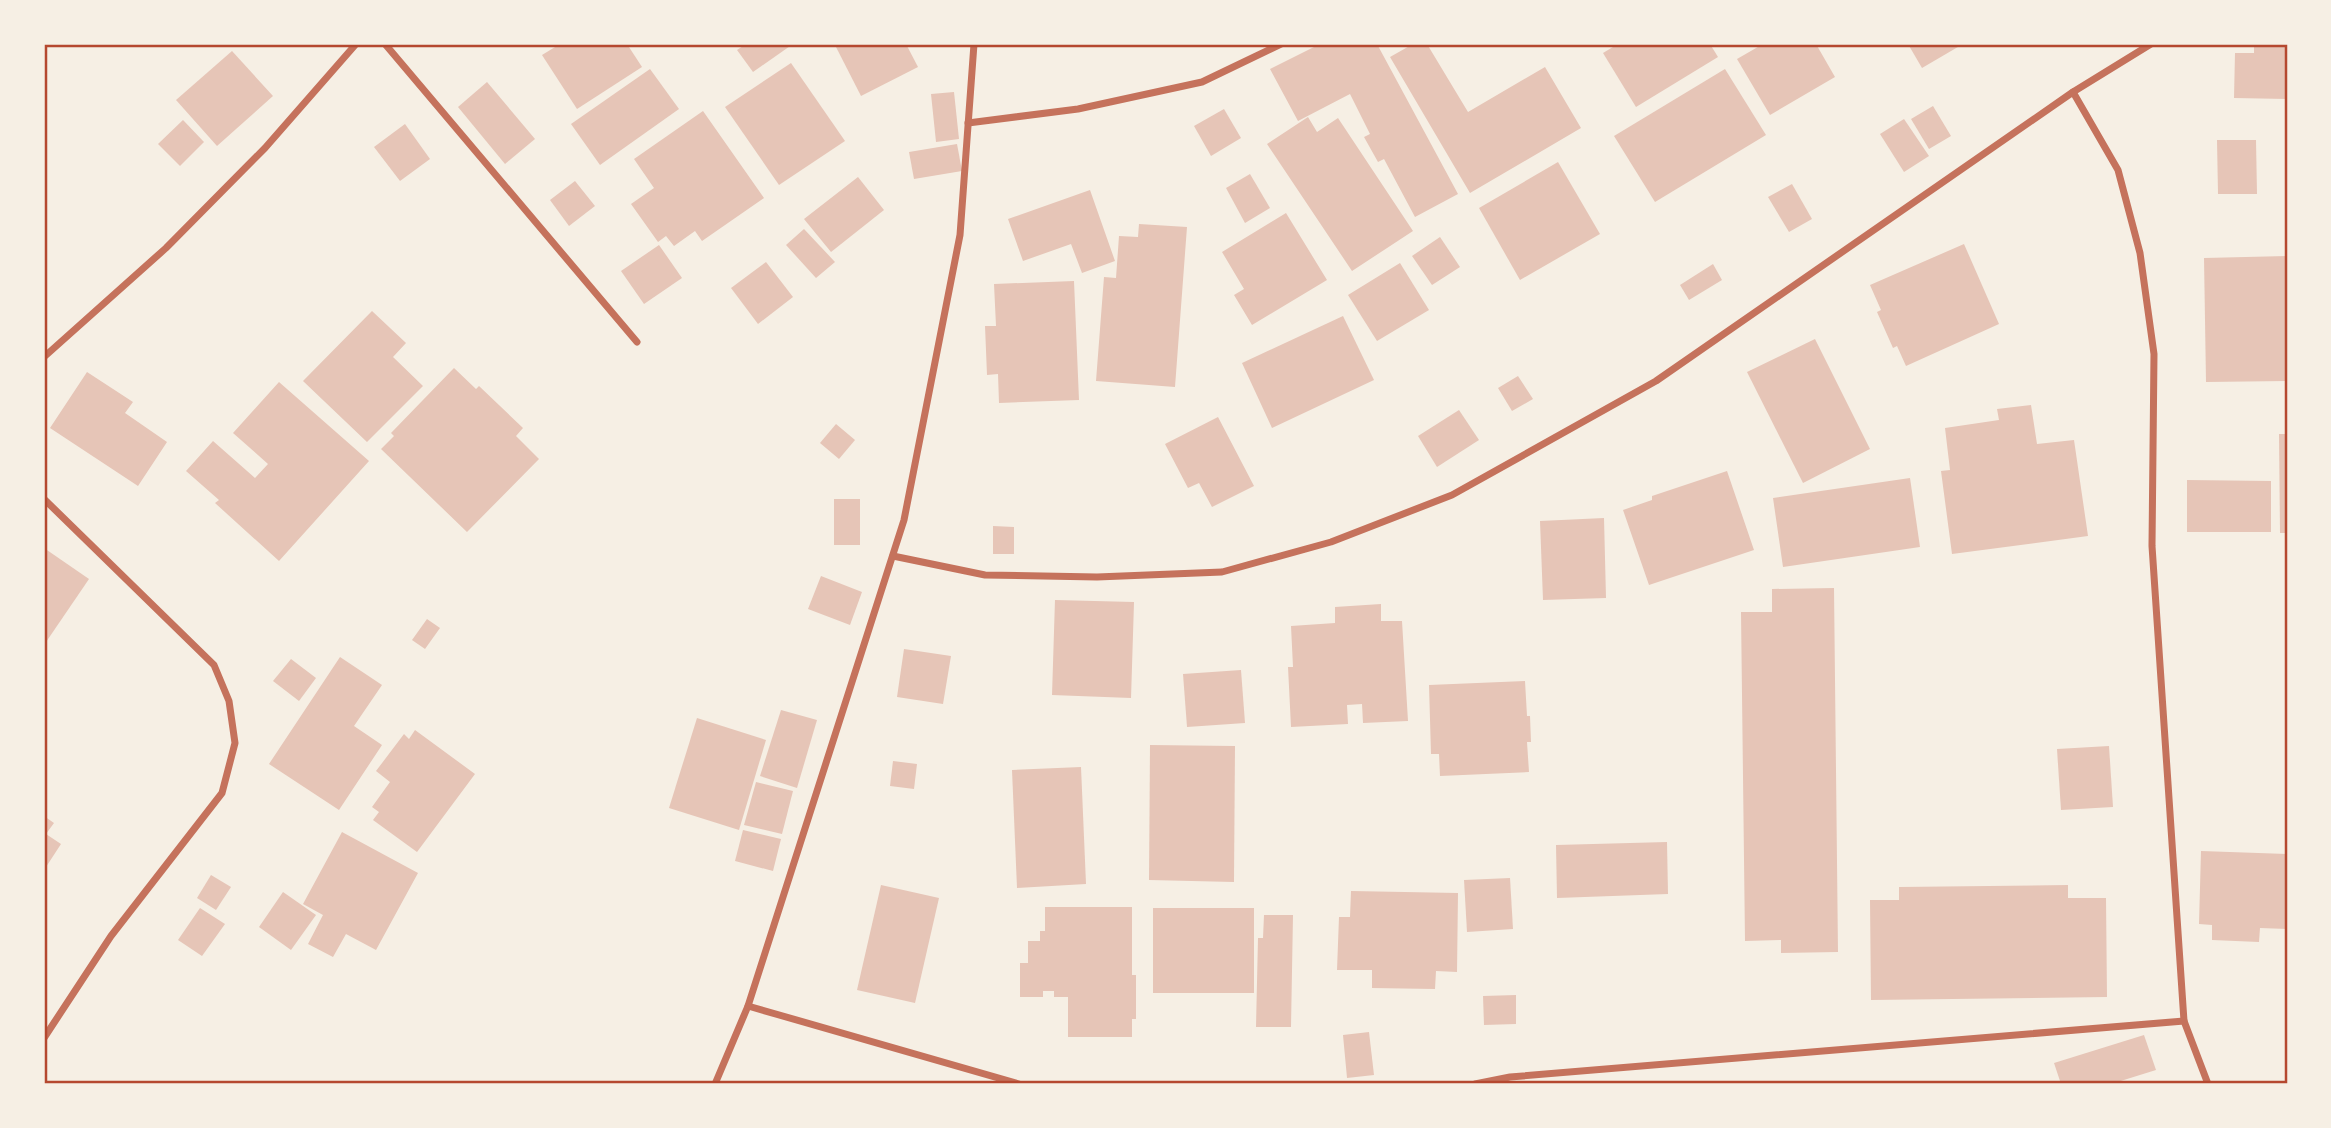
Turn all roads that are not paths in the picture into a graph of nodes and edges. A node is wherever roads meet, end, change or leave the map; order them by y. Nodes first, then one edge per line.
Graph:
1 (356, 44) edge
2 (385, 44) edge
3 (974, 44) edge
4 (1281, 44) edge
5 (2151, 44) edge
6 (2073, 92) junction
7 (968, 123) junction
8 (637, 342) dead end
9 (44, 357) edge
10 (44, 499) edge
11 (894, 556) junction
12 (748, 1006) junction
13 (2184, 1021) junction
14 (44, 1038) edge
15 (715, 1084) edge
16 (1019, 1084) edge
17 (1475, 1084) edge
18 (2208, 1084) edge

1 - 9 street
2 - 8 street
3 - 7 street
4 - 7 street
5 - 6 street
6 - 11 street
6 - 13 street
7 - 11 street
10 - 14 street
11 - 12 street
12 - 15 street
12 - 16 street
13 - 17 street
13 - 18 street

